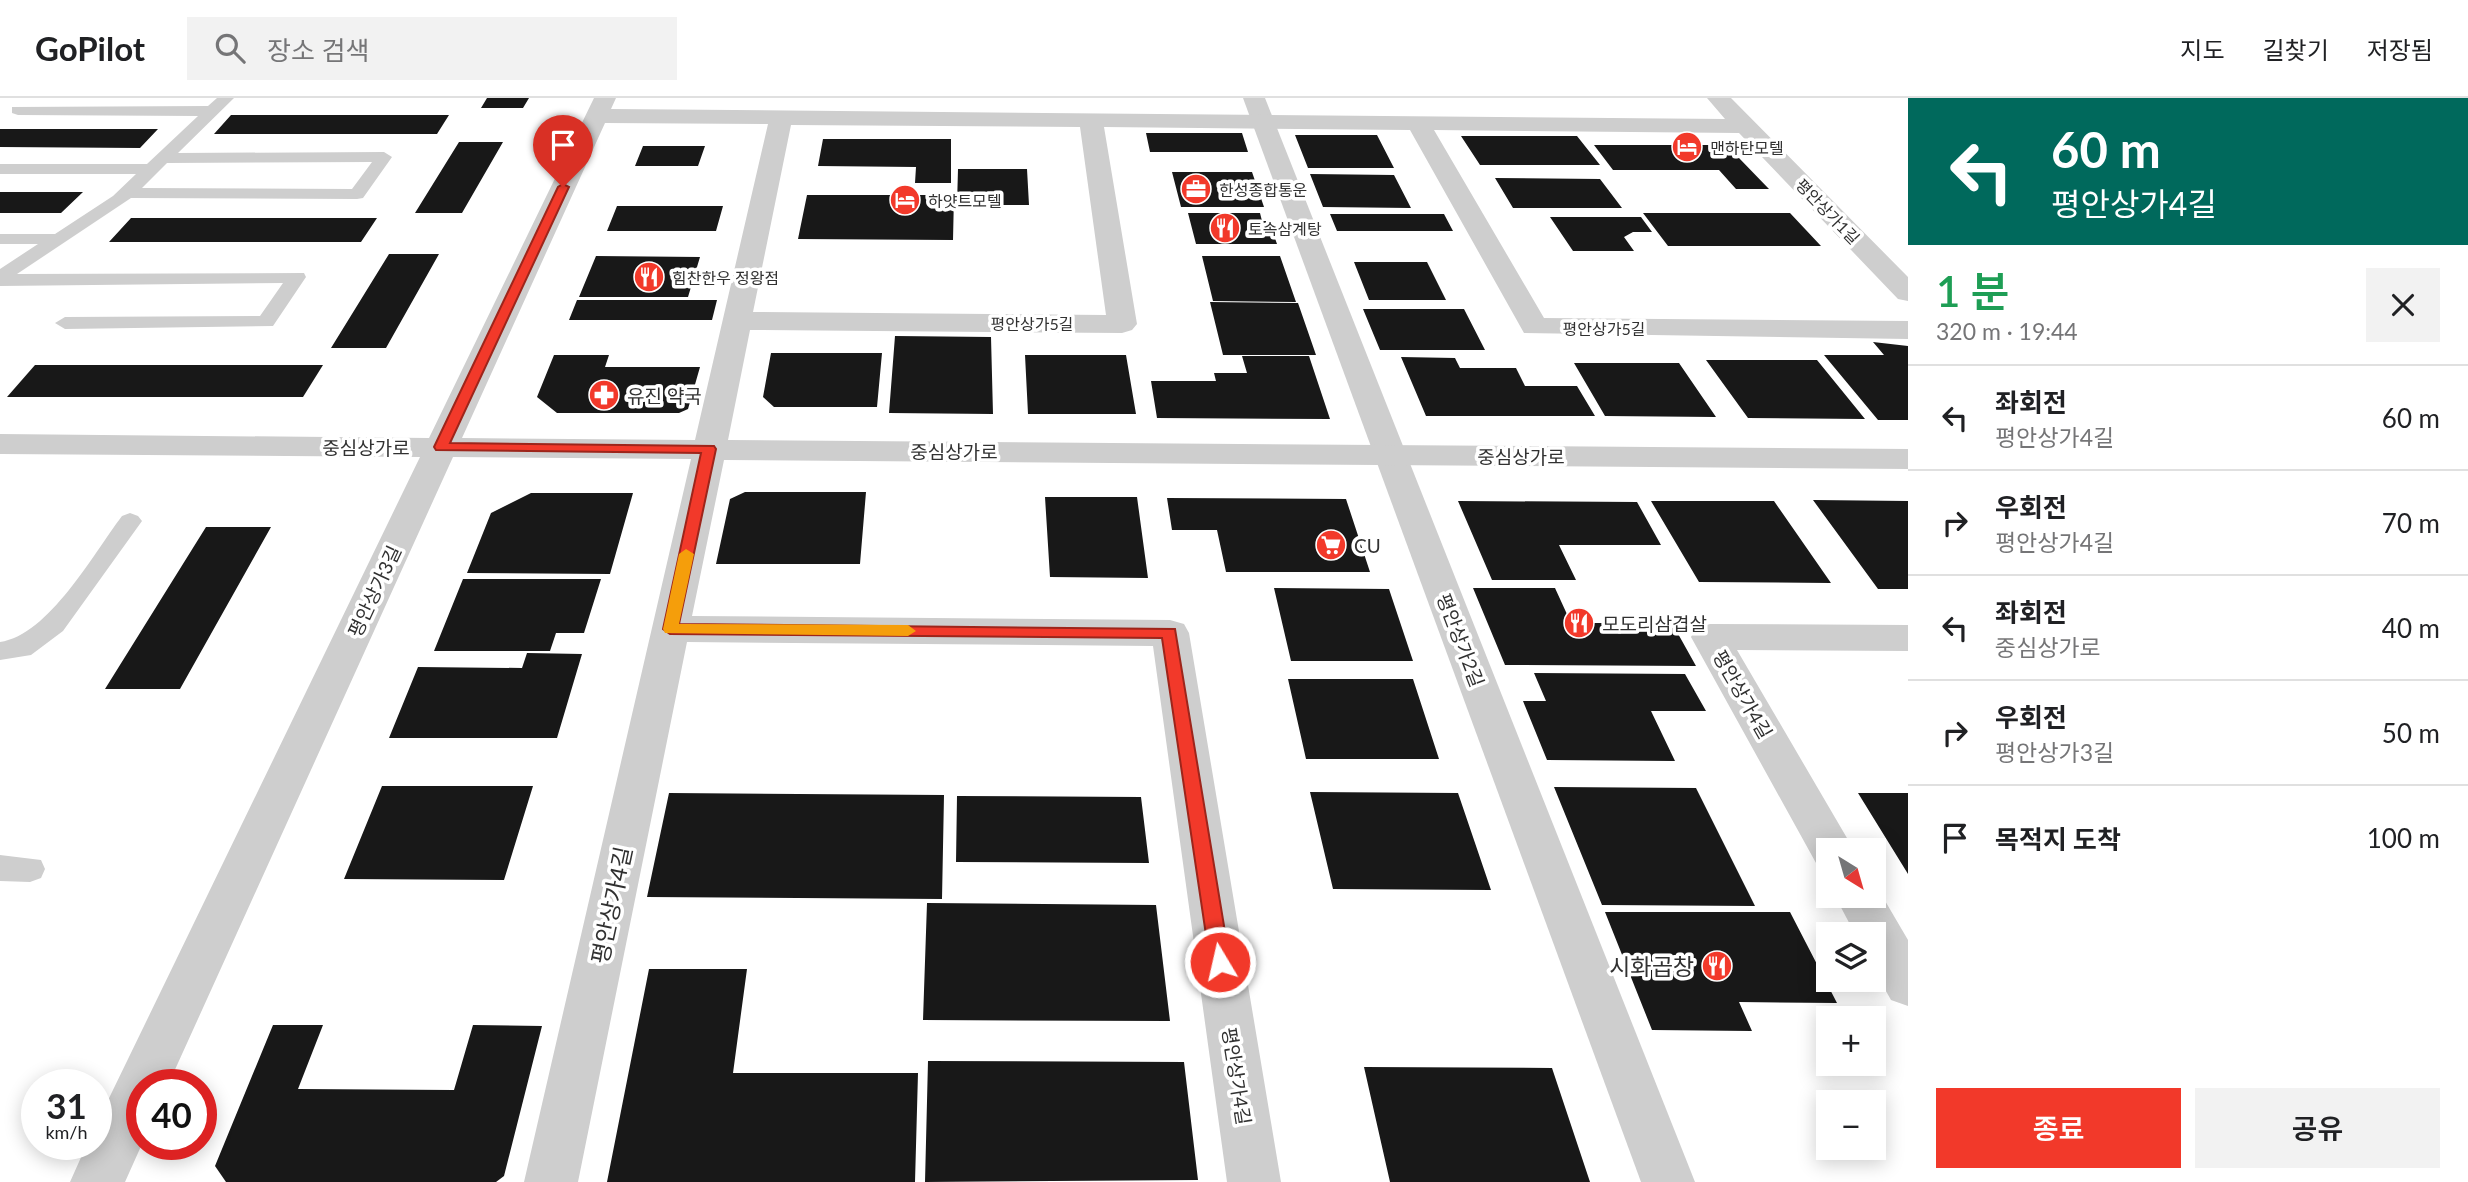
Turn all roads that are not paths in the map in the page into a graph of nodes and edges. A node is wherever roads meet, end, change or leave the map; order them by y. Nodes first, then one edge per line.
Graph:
1 (226, 98) edge
2 (1718, 98) edge
3 (601, 107) edge
4 (18, 110) dead end
5 (1258, 110) edge
6 (213, 111) junction
7 (781, 118) junction
8 (1090, 120) junction
9 (1418, 123) junction
10 (1745, 126) junction
11 (157, 164) junction
12 (0, 169) edge
13 (127, 193) junction
14 (0, 239) edge
15 (57, 239) junction
16 (0, 278) edge
17 (1908, 293) edge
18 (737, 321) junction
19 (65, 323) dead end
20 (1908, 330) edge
21 (0, 444) edge
22 (441, 447) junction
23 (709, 449) junction
24 (1390, 455) junction
25 (1908, 459) edge
26 (130, 520) dead end
27 (670, 629) junction
28 (1908, 638) edge
29 (0, 651) edge
30 (1825, 838) edge
31 (1865, 908) edge
32 (1908, 985) edge
33 (150, 1069) edge
34 (126, 1120) edge
35 (97, 1182) edge
36 (551, 1182) edge
37 (1254, 1182) edge
38 (1668, 1182) edge

1 - 6 lane
2 - 10 street, 평안상가1길
3 - 7 street
3 - 22 street, 평안상가3길
4 - 6 lane
5 - 8 street
5 - 9 street
5 - 24 street, 평안상가2길
6 - 11 lane
7 - 8 street
7 - 18 street
8 - 18 street, 평안상가5길
9 - 10 street
9 - 20 street, 평안상가5길
10 - 17 street, 평안상가1길
11 - 12 lane
11 - 13 lane
11 - 13 lane
13 - 15 lane
14 - 15 lane
15 - 16 lane
16 - 19 lane
18 - 23 street
21 - 22 street, 중심상가로
22 - 23 street, 중심상가로
22 - 33 street, 평안상가3길
23 - 24 street, 중심상가로
23 - 27 street, 평안상가4길
24 - 25 street, 중심상가로
24 - 38 street, 평안상가2길
26 - 29 lane
27 - 36 street, 평안상가4길
27 - 37 street, 평안상가4길
28 - 30 street, 평안상가4길
31 - 32 street
34 - 35 street, 평안상가3길

